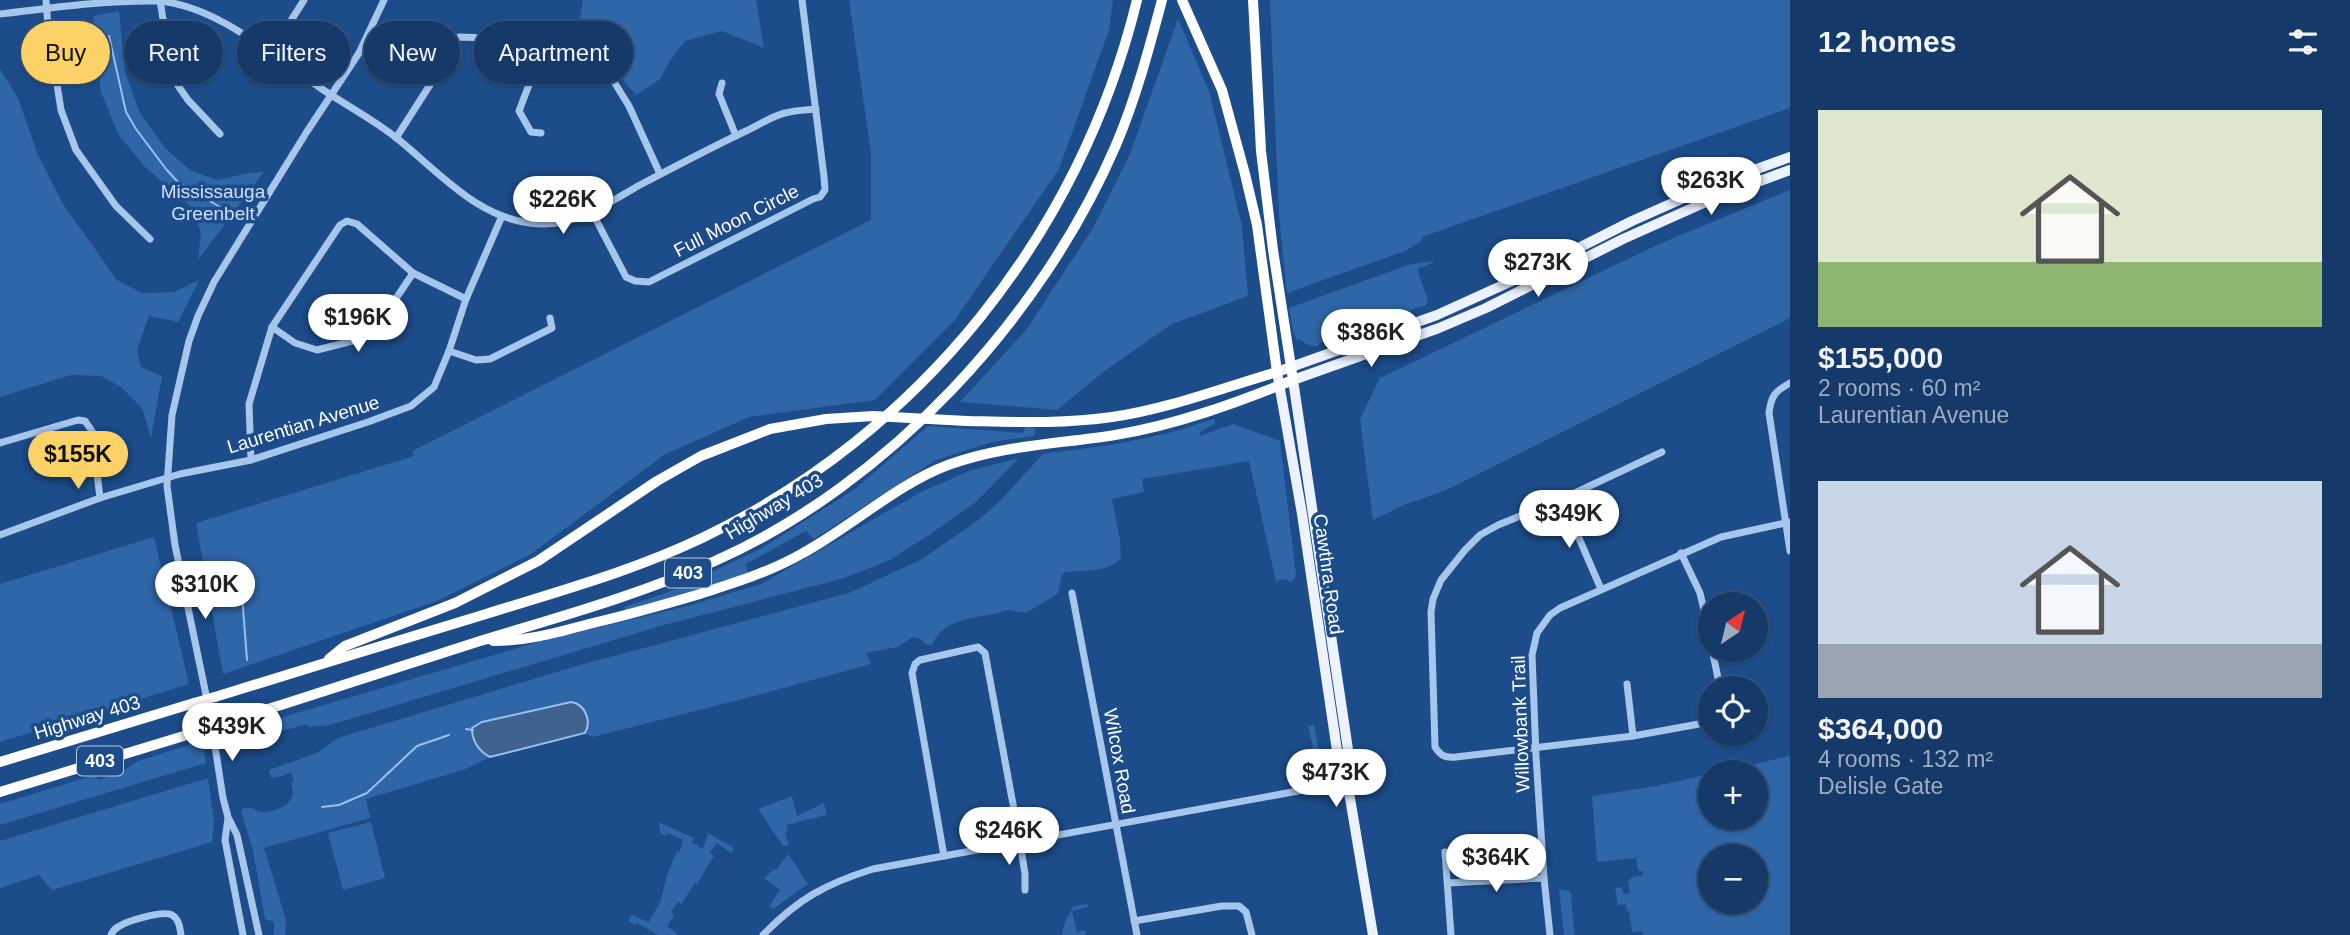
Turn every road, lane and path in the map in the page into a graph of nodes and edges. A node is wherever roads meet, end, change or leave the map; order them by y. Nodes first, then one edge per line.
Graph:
1 (304, 0) edge
2 (384, 0) edge
3 (802, 0) edge
4 (1137, 0) edge
5 (1161, 0) edge
6 (1253, 0) edge
7 (160, 1) edge
8 (1184, 2) edge
9 (46, 4) edge
10 (0, 14) edge
11 (291, 21) edge
12 (237, 31) edge
13 (474, 38) edge
14 (722, 83) dead end
15 (315, 84) edge
16 (529, 84) edge
17 (615, 84) edge
18 (332, 96) junction
19 (816, 109) junction
20 (541, 133) dead end
21 (220, 135) dead end
22 (736, 136) junction
23 (396, 138) junction
24 (1790, 157) edge
25 (1790, 170) edge
26 (660, 174) junction
27 (592, 212) junction
28 (502, 216) junction
29 (150, 239) dead end
30 (412, 273) junction
31 (466, 299) junction
32 (550, 318) dead end
33 (272, 327) junction
34 (449, 351) junction
35 (1290, 366) junction
36 (1277, 372) junction
37 (1293, 380) junction
38 (1790, 383) edge
39 (1278, 386) junction
40 (0, 443) edge
41 (1662, 452) dead end
42 (251, 460) junction
43 (167, 478) junction
44 (100, 498) junction
45 (1562, 499) junction
46 (1788, 523) edge
47 (0, 535) edge
48 (1790, 551) edge
49 (1681, 553) junction
50 (1601, 589) junction
51 (1700, 592) edge
52 (1072, 593) dead end
53 (482, 641) junction
54 (323, 664) junction
55 (1627, 684) dead end
56 (1698, 724) edge
57 (1633, 736) junction
58 (1535, 748) junction
59 (0, 762) edge
60 (1346, 782) junction
61 (0, 792) edge
62 (228, 817) junction
63 (1115, 824) junction
64 (1020, 842) junction
65 (1445, 852) dead end
66 (944, 856) junction
67 (1544, 878) junction
68 (1448, 883) junction
69 (1025, 890) dead end
70 (1134, 921) junction
71 (111, 935) edge
72 (181, 935) edge
73 (243, 935) edge
74 (259, 935) edge
75 (763, 935) edge
76 (1137, 935) edge
77 (1252, 935) edge
78 (1373, 935) edge
79 (1451, 935) edge
80 (1550, 935) edge

1 - 11 street
2 - 18 street
3 - 19 street, Full Moon Circle
4 - 54 highway, Highway 403 / 403
5 - 53 highway, Highway 403 / 403
6 - 35 highway
7 - 9 street
7 - 12 street
7 - 21 street
8 - 36 highway
9 - 10 street
9 - 29 street
13 - 23 street
14 - 22 street
15 - 18 street
16 - 20 street
17 - 26 street
18 - 23 street
18 - 43 street
19 - 22 street
19 - 27 street, Full Moon Circle
22 - 26 street
23 - 28 street
24 - 35 main road
25 - 37 main road
26 - 27 street
27 - 28 street
28 - 31 street, Laurentian Avenue
30 - 31 street
30 - 33 street
30 - 33 street
31 - 34 street, Laurentian Avenue
32 - 34 street
33 - 42 street
34 - 42 street, Laurentian Avenue
35 - 36 main road
35 - 37 highway
36 - 39 main road, Cawthra Road
36 - 54 highway, bridge
37 - 39 highway
37 - 60 main road, Cawthra Road
38 - 46 street
39 - 53 highway
39 - 60 main road, Cawthra Road
40 - 44 street
41 - 45 street
42 - 43 street, Laurentian Avenue
43 - 44 street, Laurentian Avenue
43 - 62 street
44 - 47 street, Laurentian Avenue
45 - 50 street
45 - 58 street
46 - 48 street
46 - 49 street
49 - 50 street
49 - 51 street
50 - 58 street, Willowbank Trail
52 - 63 street, Wilcox Road
53 - 61 highway, Highway 403 / 403, bridge
54 - 59 highway, Highway 403 / 403, bridge
55 - 57 street
56 - 57 street
57 - 58 street
58 - 67 street, Willowbank Trail
60 - 63 street
60 - 78 main road, Cawthra Road
62 - 73 street
62 - 74 street
63 - 64 street
63 - 70 street, Wilcox Road
64 - 66 street
64 - 66 street
64 - 69 street
65 - 68 street
66 - 75 street
67 - 68 street
67 - 80 street, Willowbank Trail
68 - 79 street
70 - 76 street, Wilcox Road
70 - 77 street
71 - 72 street

